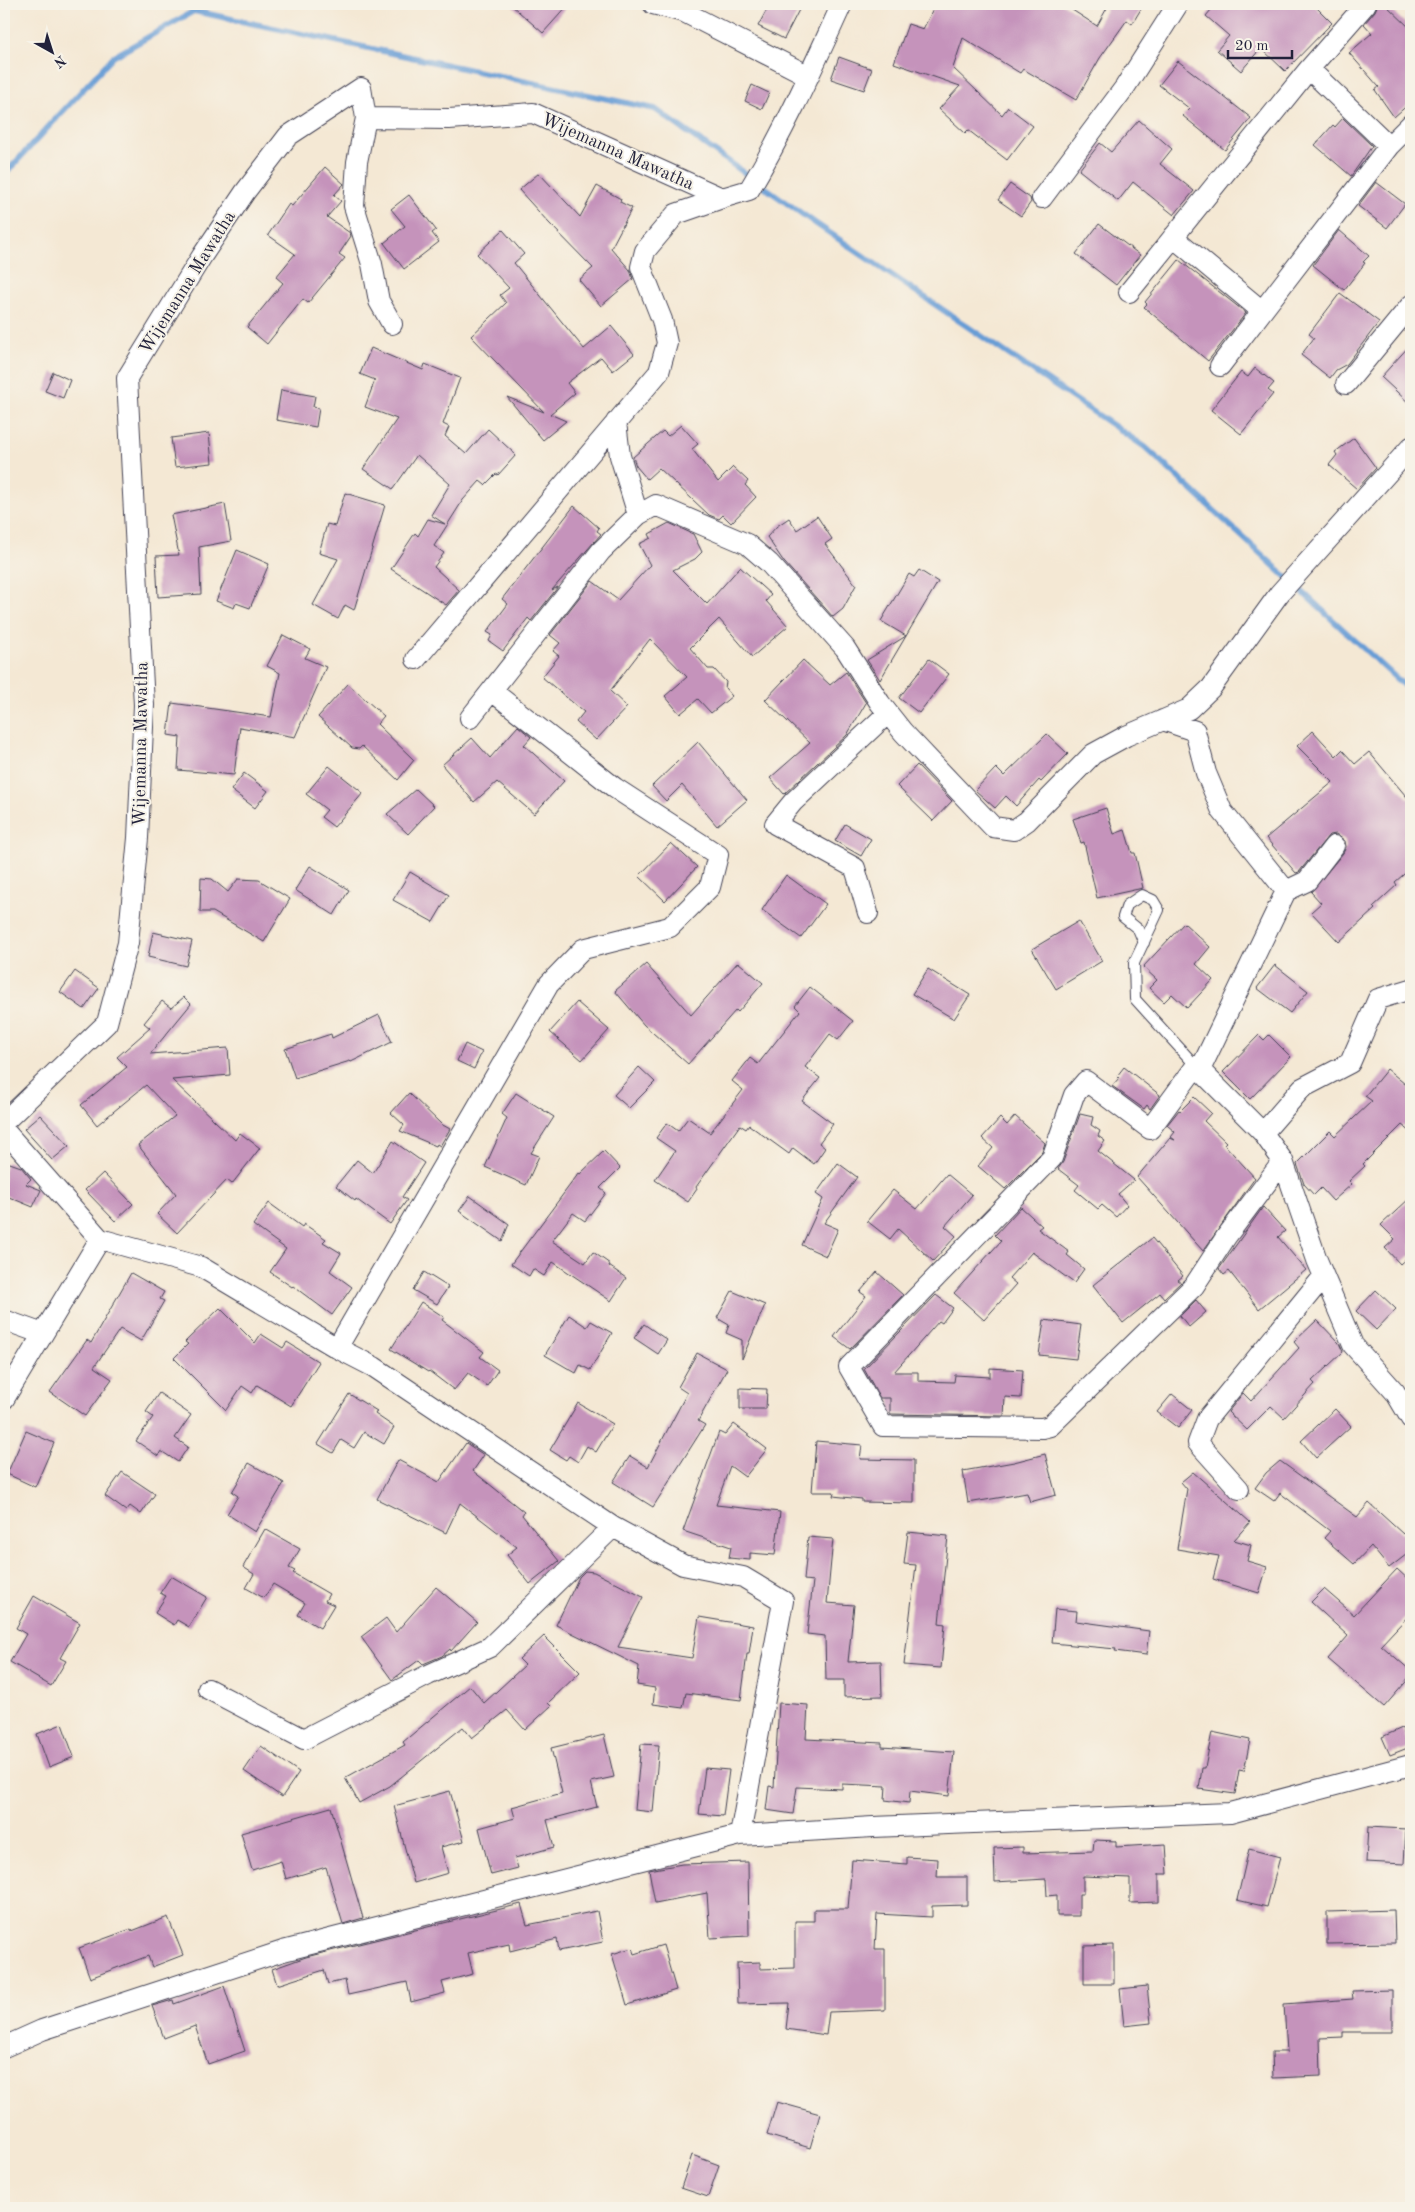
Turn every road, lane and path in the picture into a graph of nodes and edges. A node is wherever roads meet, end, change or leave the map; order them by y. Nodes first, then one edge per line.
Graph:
1 (654, 4) edge
2 (842, 4) edge
3 (1178, 4) edge
4 (1366, 4) edge
5 (1308, 68) junction
6 (809, 76) junction
7 (366, 118) junction
8 (1411, 124) edge
9 (1389, 146) junction
10 (722, 198) junction
11 (1042, 198) dead end
12 (1173, 238) junction
13 (1129, 292) dead end
14 (1411, 305) edge
15 (1262, 311) junction
16 (392, 324) dead end
17 (1220, 366) dead end
18 (1346, 384) dead end
19 (616, 422) junction
20 (1411, 447) edge
21 (638, 515) junction
22 (416, 659) dead end
23 (492, 691) junction
24 (888, 713) junction
25 (470, 718) dead end
26 (1163, 720) junction
27 (1334, 846) dead end
28 (1286, 892) junction
29 (868, 913) dead end
30 (1144, 943) dead end
31 (1411, 989) edge
32 (1198, 1068) junction
33 (4, 1122) edge
34 (4, 1130) edge
35 (1263, 1133) junction
36 (1284, 1161) junction
37 (100, 1239) junction
38 (1323, 1277) junction
39 (4, 1320) edge
40 (43, 1334) junction
41 (337, 1348) junction
42 (4, 1399) edge
43 (1411, 1419) edge
44 (1239, 1489) dead end
45 (613, 1527) junction
46 (208, 1689) dead end
47 (1411, 1765) edge
48 (740, 1835) junction
49 (4, 2047) edge

1 - 6 street
2 - 6 street
3 - 11 street
4 - 5 street
5 - 9 street
5 - 12 street
6 - 10 street
7 - 10 street, Wijemanna Mawatha
7 - 16 street
7 - 33 street, Wijemanna Mawatha
8 - 9 street
9 - 15 street
10 - 19 street
12 - 13 street
12 - 15 street
14 - 18 street
15 - 17 street
19 - 21 street
19 - 22 street
20 - 26 street
21 - 23 street
21 - 24 street
23 - 25 street
23 - 41 street
24 - 26 street
24 - 29 street
26 - 28 street
27 - 28 street
28 - 32 street
30 - 32 lane
31 - 35 street
32 - 35 street
32 - 36 street
34 - 37 street
35 - 36 street
36 - 38 street
37 - 40 street
37 - 41 street
38 - 43 street
38 - 44 street
39 - 40 street
40 - 42 street
41 - 45 street
45 - 46 street
45 - 48 street
47 - 48 street
48 - 49 street

